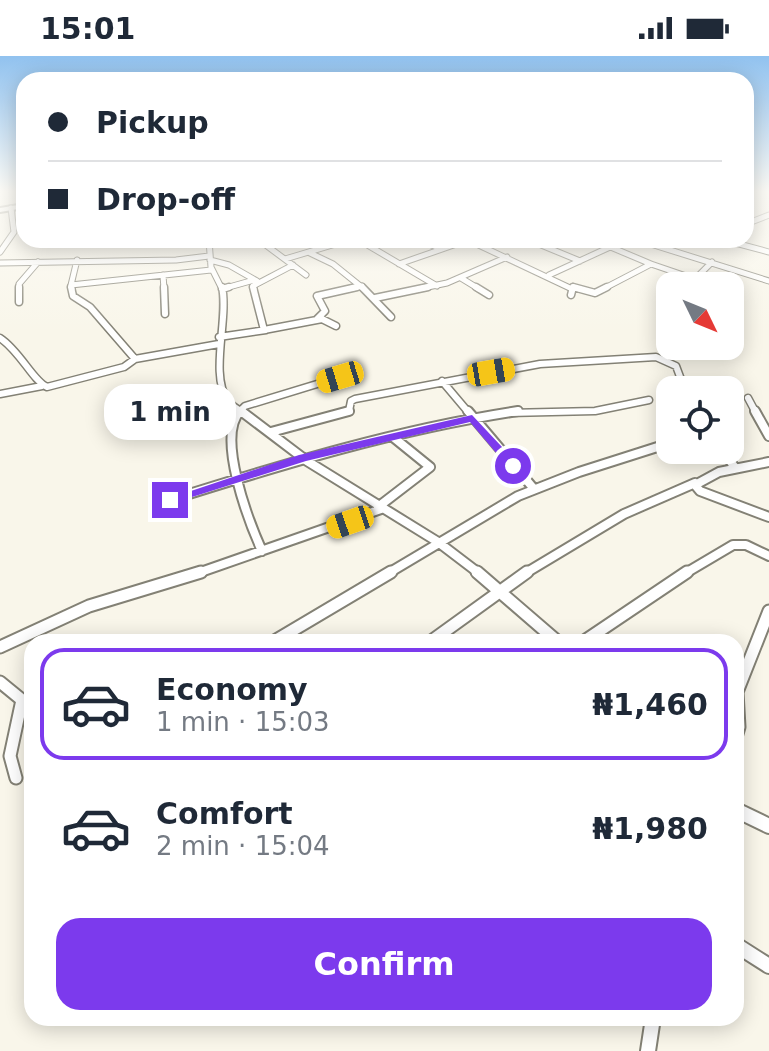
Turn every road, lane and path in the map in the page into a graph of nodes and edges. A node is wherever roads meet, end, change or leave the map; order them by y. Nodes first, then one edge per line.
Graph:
1 (209, 248) edge
2 (269, 248) edge
3 (325, 248) edge
4 (372, 248) edge
5 (444, 248) edge
6 (486, 248) edge
7 (548, 248) edge
8 (608, 248) edge
9 (612, 248) edge
10 (665, 248) edge
11 (441, 249) joint
12 (310, 253) junction
13 (507, 257) junction
14 (210, 258) junction
15 (285, 259) junction
16 (77, 260) junction
17 (580, 261) junction
18 (38, 262) junction
19 (712, 262) junction
20 (0, 263) edge
21 (399, 264) junction
22 (651, 264) junction
23 (293, 265) junction
24 (211, 270) junction
25 (163, 275) junction
26 (306, 275) dead end
27 (549, 275) junction
28 (461, 278) junction
29 (256, 280) junction
30 (769, 281) edge
31 (71, 285) junction
32 (362, 286) junction
33 (437, 286) junction
34 (573, 287) junction
35 (222, 289) junction
36 (489, 295) dead end
37 (571, 295) dead end
38 (375, 298) junction
39 (19, 302) dead end
40 (165, 314) dead end
41 (391, 317) dead end
42 (317, 319) junction
43 (336, 326) dead end
44 (266, 330) junction
45 (0, 338) edge
46 (219, 341) junction
47 (135, 359) junction
48 (680, 376) edge
49 (340, 377) dead end
50 (442, 381) junction
51 (42, 386) junction
52 (0, 394) edge
53 (748, 398) dead end
54 (649, 400) dead end
55 (237, 409) junction
56 (472, 418) junction
57 (271, 432) junction
58 (769, 436) edge
59 (393, 437) junction
60 (656, 448) edge
61 (303, 458) junction
62 (769, 462) edge
63 (732, 464) edge
64 (735, 468) junction
65 (236, 479) junction
66 (695, 483) junction
67 (534, 489) junction
68 (170, 500) dead end
69 (380, 508) junction
70 (769, 517) edge
71 (438, 542) junction
72 (262, 551) junction
73 (769, 556) edge
74 (500, 589) junction
75 (769, 611) edge
76 (28, 634) edge
77 (286, 634) edge
78 (441, 634) edge
79 (549, 634) edge
80 (595, 634) edge
81 (24, 636) edge
82 (0, 647) edge
83 (744, 674) edge
84 (0, 682) edge
85 (16, 778) dead end
86 (744, 814) edge
87 (769, 826) edge
88 (744, 950) edge
89 (769, 966) edge
90 (652, 1026) edge
91 (648, 1051) edge

1 - 14 street
2 - 15 street
3 - 12 street
4 - 21 street
5 - 11 street
6 - 13 street
7 - 17 street
8 - 17 street
9 - 22 street
10 - 19 street
11 - 21 street
12 - 15 street
12 - 32 street
13 - 27 street
13 - 28 street
14 - 16 street
14 - 24 street
14 - 29 street
15 - 23 street
16 - 18 street
16 - 31 street
17 - 27 street
18 - 20 street
18 - 39 street
19 - 22 street
19 - 30 street
21 - 33 street
22 - 34 street
23 - 26 street
23 - 29 street
24 - 25 street
24 - 35 street
25 - 31 street
25 - 40 street
27 - 34 street
28 - 33 street
28 - 36 street
29 - 35 street
29 - 44 street
31 - 47 street
32 - 38 street
32 - 42 street
33 - 38 street
34 - 37 street
35 - 46 street
38 - 41 street
42 - 43 street
42 - 44 street
44 - 46 street
45 - 51 street
46 - 47 street
46 - 55 street
47 - 51 street
48 - 50 street
49 - 55 street
50 - 56 street
50 - 57 street
51 - 52 street
53 - 58 street
54 - 56 street
55 - 57 street
55 - 65 street
56 - 59 street
56 - 67 street
57 - 61 street
59 - 61 street
59 - 69 street
60 - 67 street
61 - 65 street
61 - 69 street
62 - 64 street
63 - 64 street
64 - 66 street
65 - 68 street
65 - 72 street
66 - 70 street
66 - 74 street
67 - 71 street
69 - 71 street
69 - 72 street
71 - 74 street
71 - 77 street
72 - 76 street
73 - 80 street
74 - 78 street
74 - 79 street
75 - 83 street
81 - 82 street
84 - 85 street
86 - 87 street
88 - 89 street
90 - 91 street

